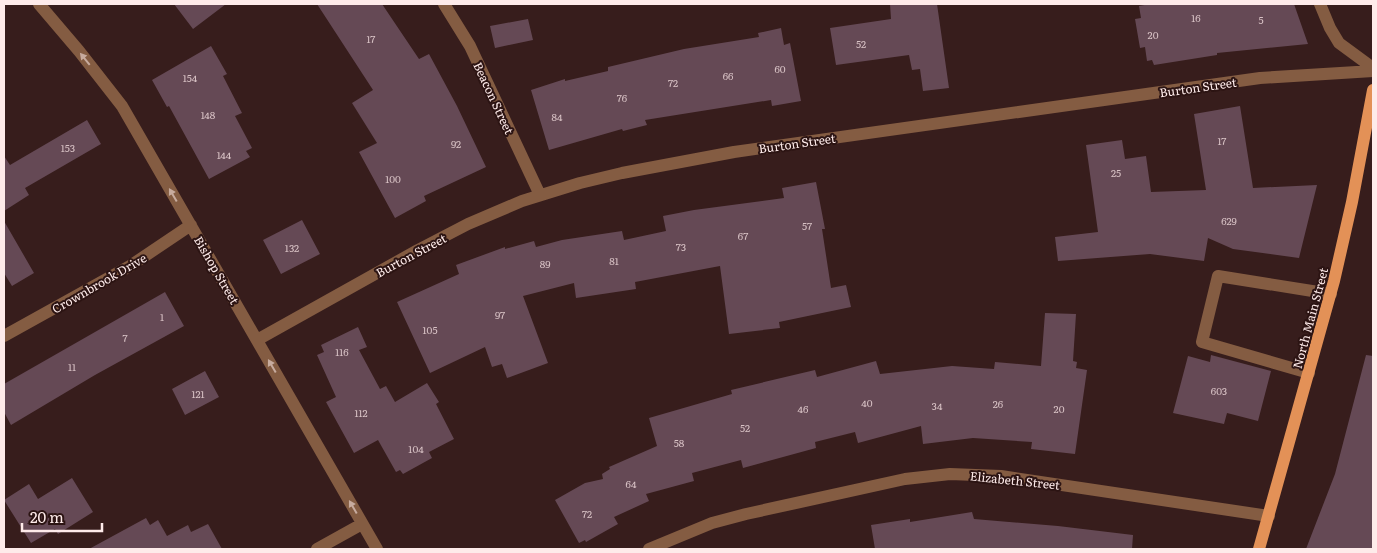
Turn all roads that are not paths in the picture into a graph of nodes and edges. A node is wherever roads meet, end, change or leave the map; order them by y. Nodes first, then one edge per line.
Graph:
1 (39, 4) edge
2 (444, 4) edge
3 (1320, 4) edge
4 (1373, 70) edge
5 (1373, 90) edge
6 (540, 195) junction
7 (191, 225) junction
8 (1331, 294) junction
9 (4, 336) edge
10 (257, 340) junction
11 (1309, 373) junction
12 (1269, 516) junction
13 (362, 524) junction
14 (317, 549) edge
15 (377, 549) edge
16 (649, 549) edge
17 (1259, 549) edge

7 -> 1 street, Bishop Street
2 - 6 street, Beacon Street
3 - 4 street
4 - 6 street, Burton Street
5 - 8 main road, North Main Street
6 - 10 street, Burton Street
7 - 9 street, Crownbrook Drive
7 - 10 street, Bishop Street
8 - 11 main road, North Main Street
8 - 11 street
13 -> 10 street, Bishop Street
11 - 12 main road, North Main Street
12 - 16 street, Elizabeth Street
12 - 17 main road, North Main Street
13 - 14 street
13 - 15 street, Bishop Street

